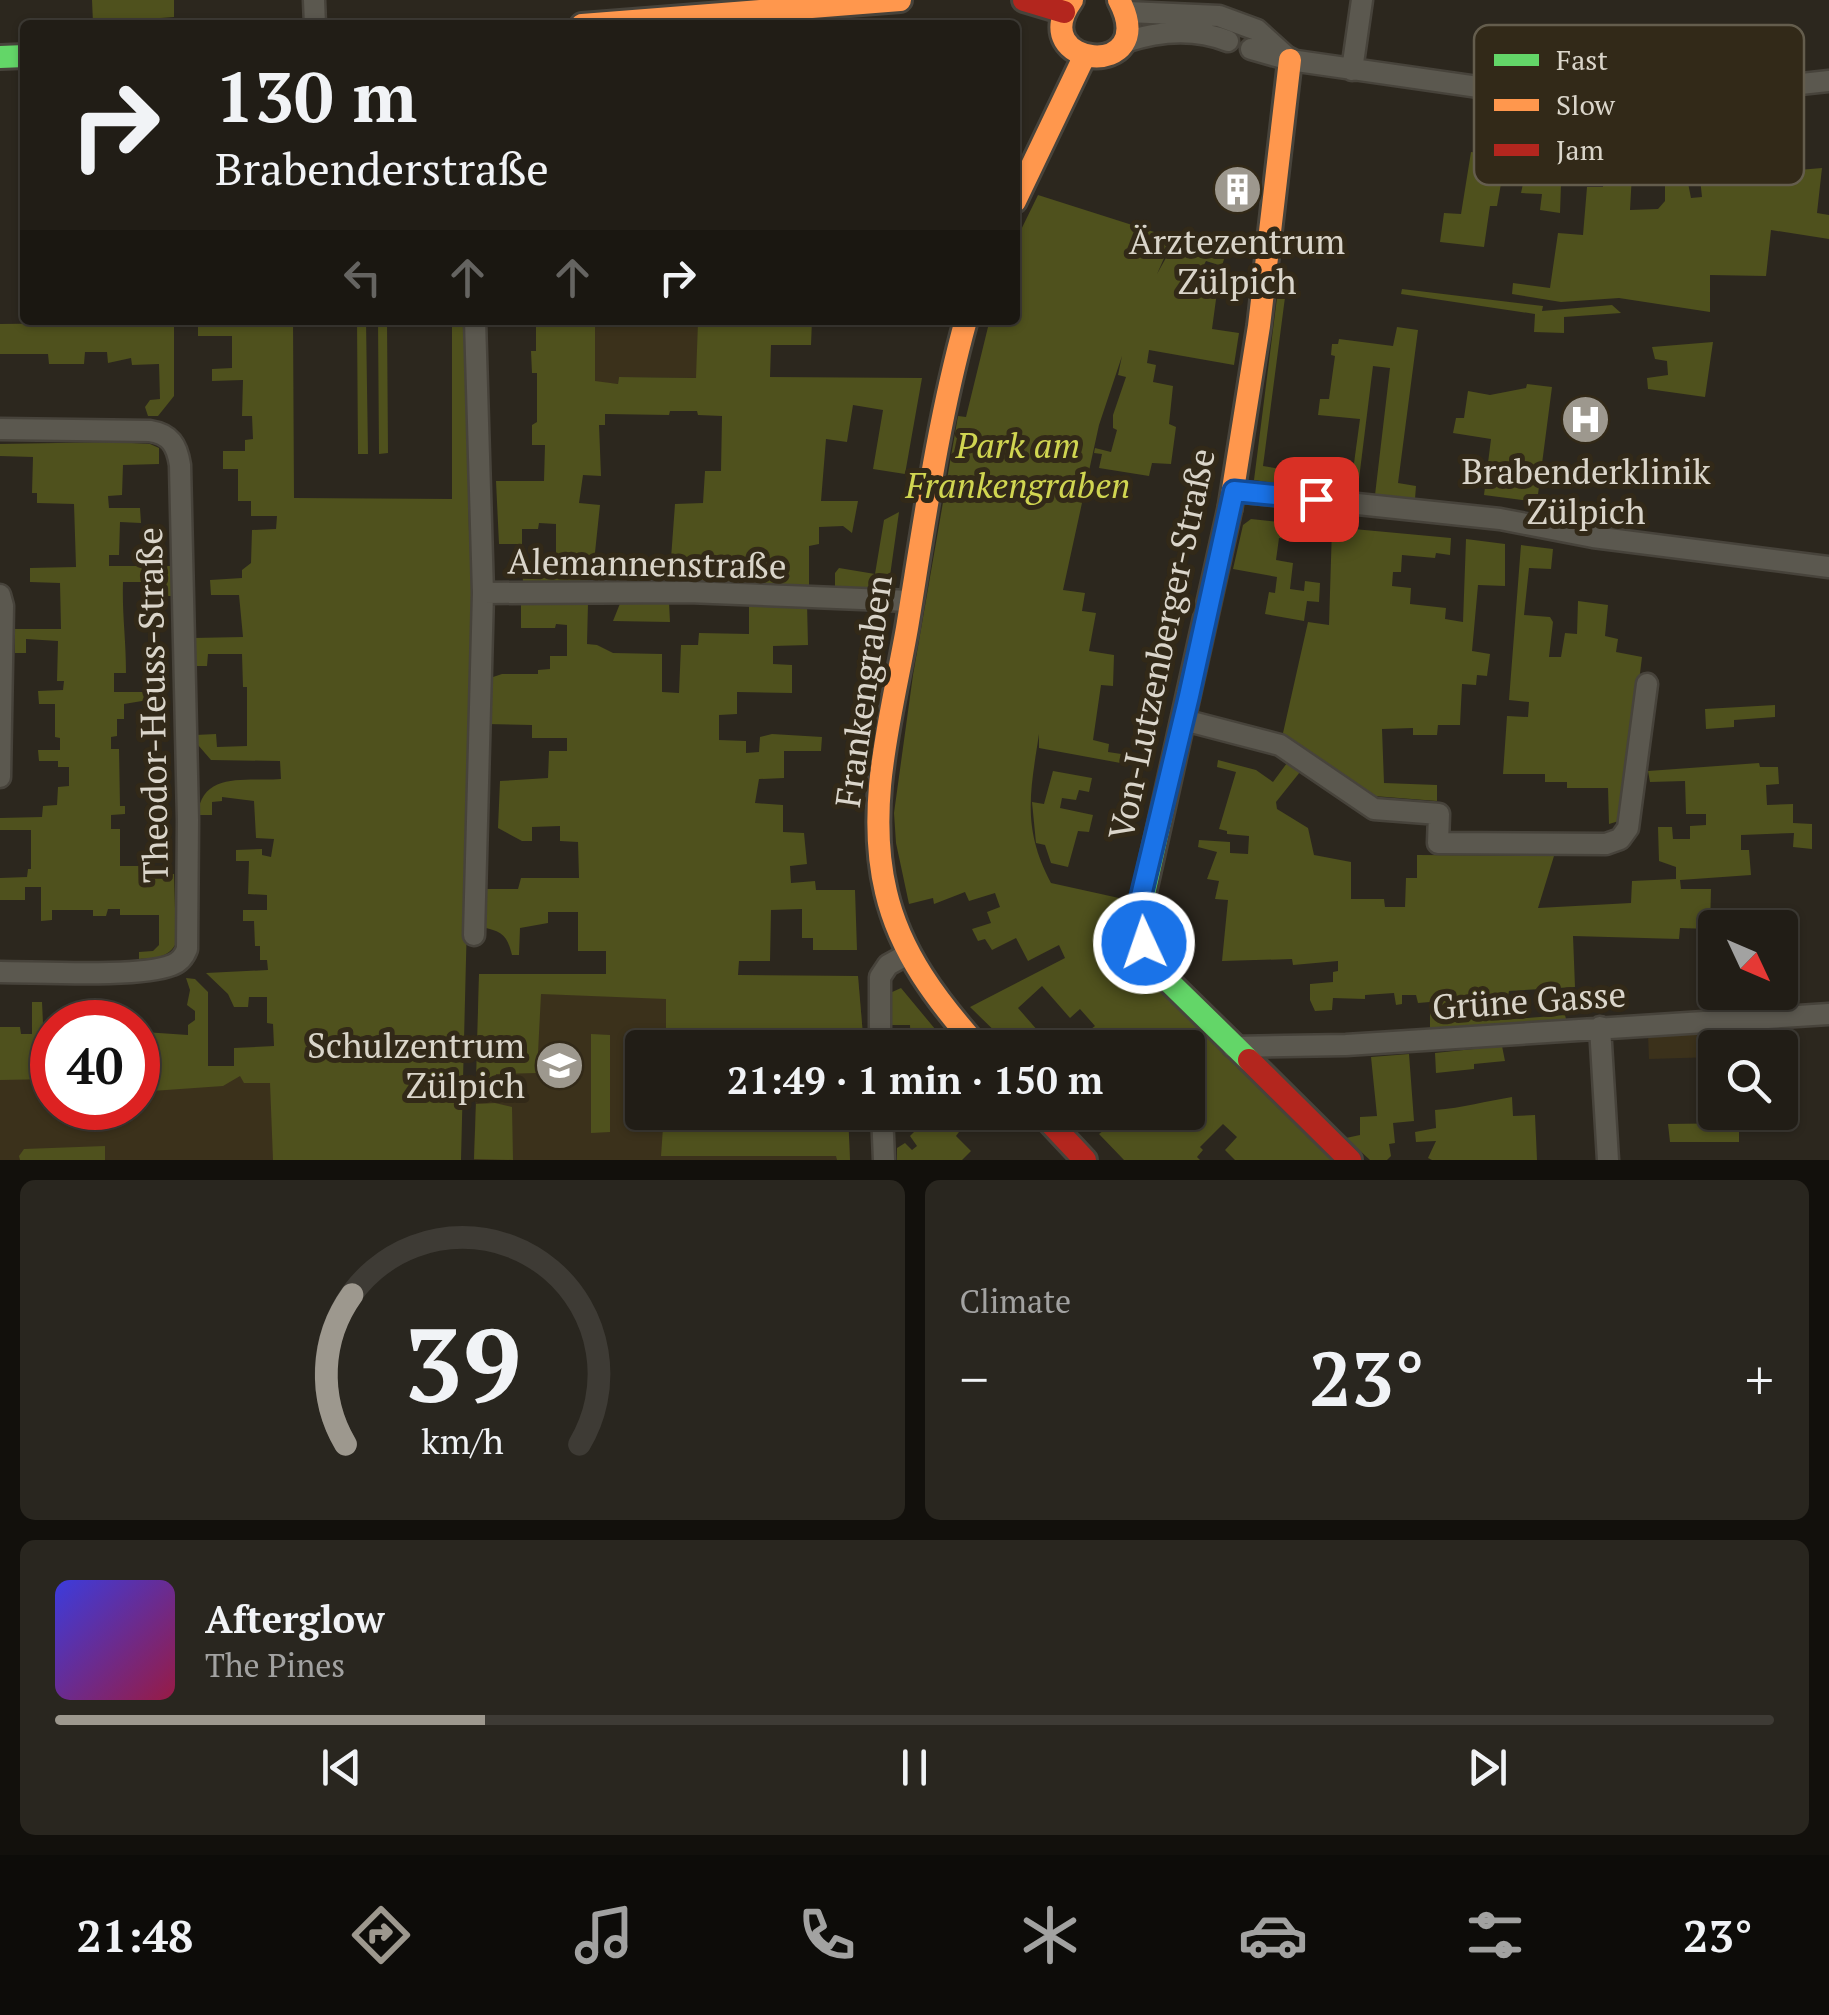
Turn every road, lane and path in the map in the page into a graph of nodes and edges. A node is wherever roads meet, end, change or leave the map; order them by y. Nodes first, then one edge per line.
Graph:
1 (900, 0) edge
2 (1024, 0) edge
3 (1362, 0) edge
4 (1068, 6) edge
5 (1123, 6) edge
6 (609, 13) edge
7 (1228, 41) dead end
8 (1125, 42) junction
9 (1251, 49) dead end
10 (1084, 58) junction
11 (1290, 60) junction
12 (1352, 70) junction
13 (1829, 81) edge
14 (1804, 84) edge
15 (1474, 87) edge
16 (1020, 192) edge
17 (475, 325) edge
18 (965, 325) edge
19 (0, 429) edge
20 (1234, 491) junction
21 (1829, 567) edge
22 (483, 593) junction
23 (0, 595) edge
24 (911, 601) junction
25 (1647, 684) dead end
26 (1184, 720) junction
27 (0, 777) edge
28 (474, 935) dead end
29 (908, 954) junction
30 (0, 972) edge
31 (1829, 1014) edge
32 (1600, 1027) junction
33 (880, 1030) edge
34 (964, 1030) edge
35 (1234, 1047) junction
36 (883, 1130) edge
37 (1057, 1130) edge
38 (884, 1160) edge
39 (1086, 1160) edge
40 (1350, 1160) edge
41 (1608, 1160) edge

1 - 6 street
2 - 4 street
3 - 12 street
4 - 10 street
5 - 8 street
5 - 11 street
7 - 8 street
8 - 10 street
9 - 11 street
10 - 16 street
11 - 12 street
11 - 20 street, Von-Lutzenberger-Straße
12 - 15 street
13 - 14 street
17 - 22 street
18 - 24 street, Frankengraben
19 - 30 street, Theodor-Heuss-Straße
20 - 21 street
20 - 26 street, Von-Lutzenberger-Straße
22 - 24 street, Alemannenstraße
22 - 28 street, Alemannenstraße
23 - 27 street
24 - 29 street, Frankengraben
25 - 26 street
26 - 35 street, Von-Lutzenberger-Straße
29 - 33 street
29 - 34 street, Frankengraben
31 - 32 street, Grüne Gasse
32 - 35 street, Grüne Gasse
32 - 41 street
35 - 40 street, Von-Lutzenberger-Straße
36 - 38 street
37 - 39 street

